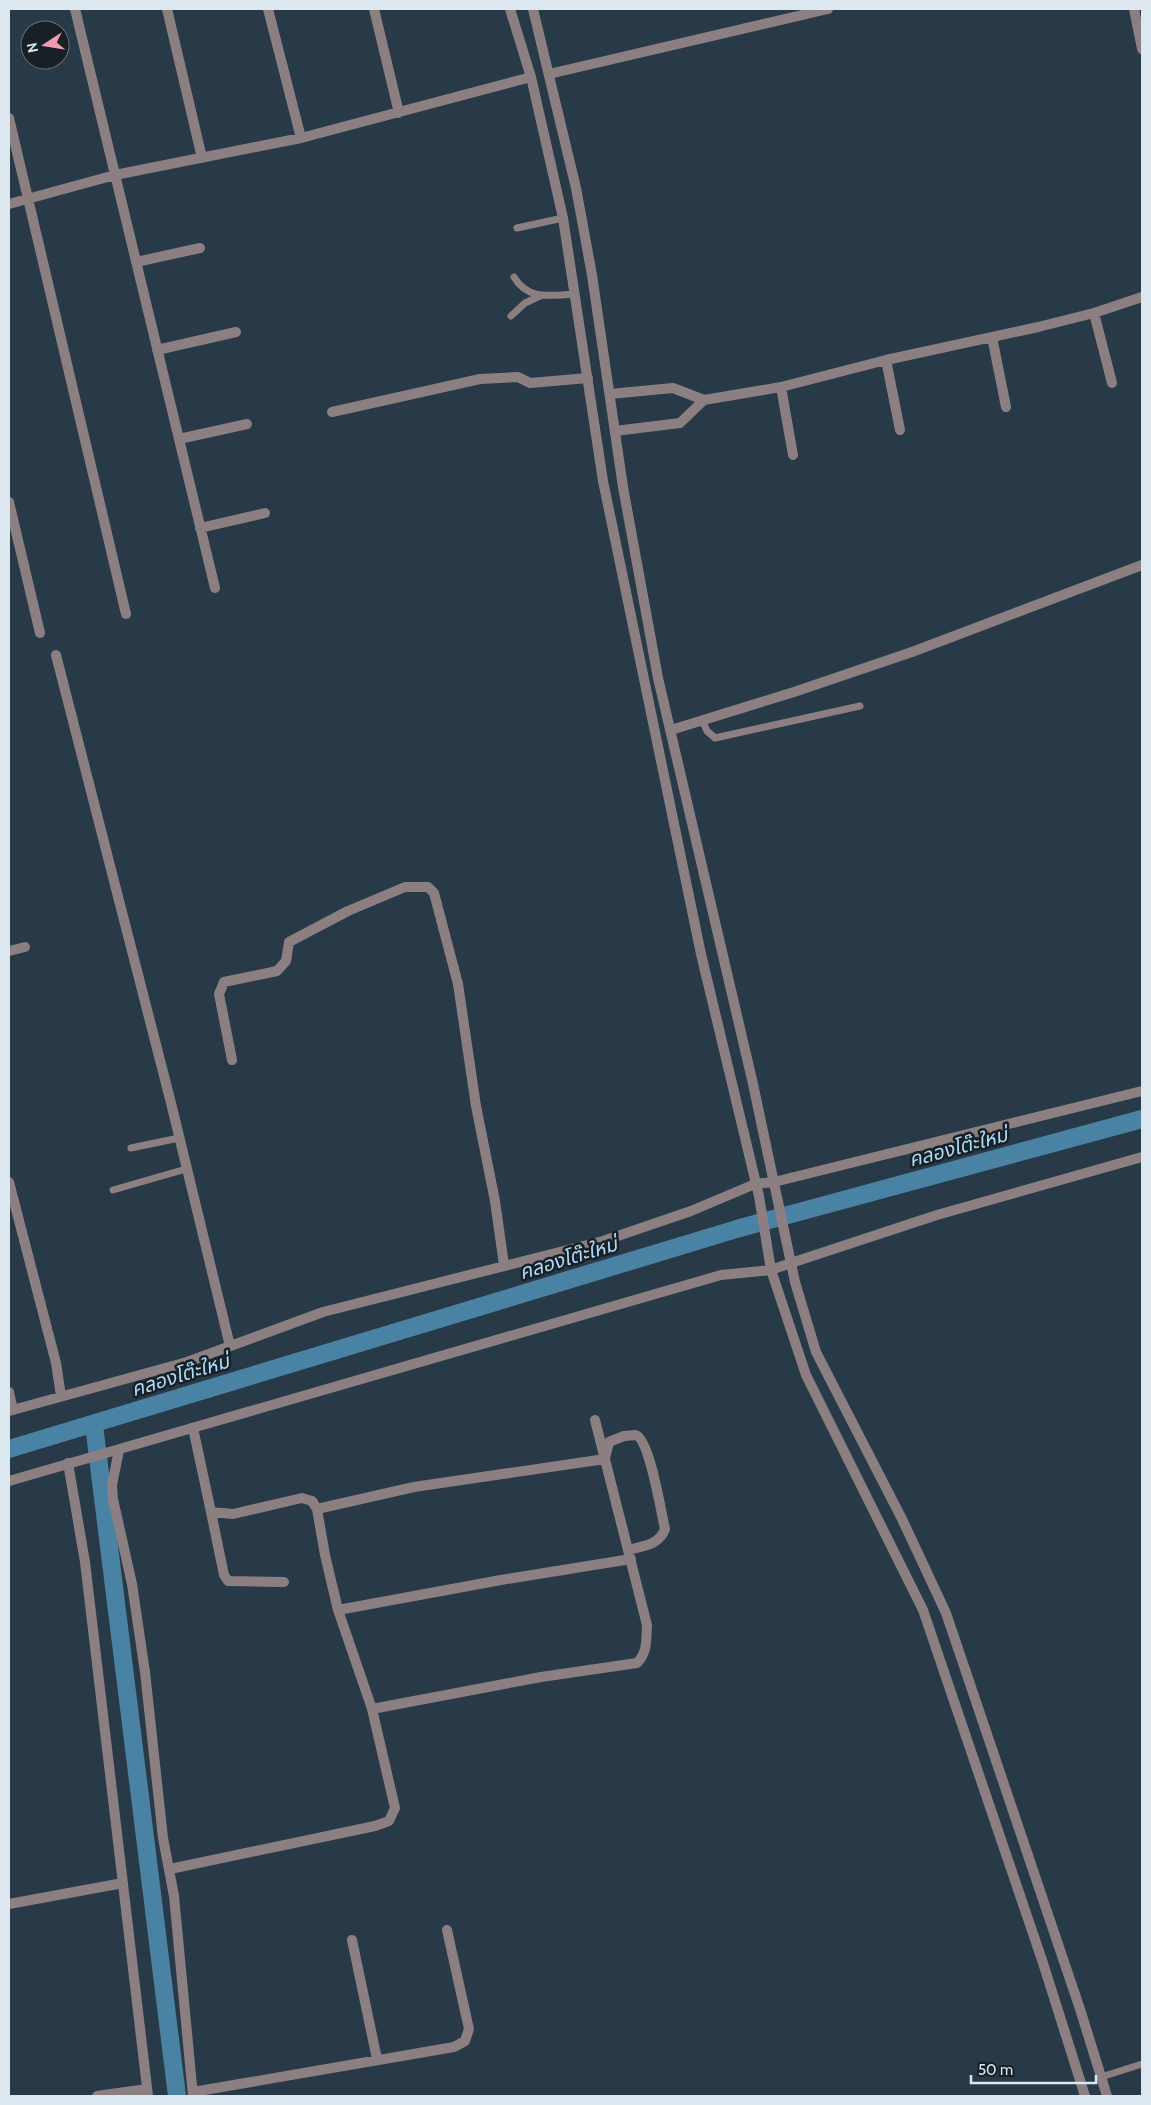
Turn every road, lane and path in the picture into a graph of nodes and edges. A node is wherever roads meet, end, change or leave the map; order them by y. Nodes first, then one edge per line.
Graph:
1 (75, 9) edge
2 (167, 9) edge
3 (268, 9) edge
4 (374, 9) edge
5 (510, 9) edge
6 (533, 9) edge
7 (828, 9) edge
8 (1134, 9) edge
9 (1142, 49) edge
10 (549, 74) junction
11 (531, 77) junction
12 (399, 113) junction
13 (9, 118) edge
14 (301, 138) junction
15 (202, 158) junction
16 (115, 175) junction
17 (29, 198) junction
18 (9, 204) edge
19 (563, 218) junction
20 (517, 228) dead end
21 (200, 248) dead end
22 (136, 262) junction
23 (514, 277) dead end
24 (576, 294) junction
25 (541, 296) junction
26 (1142, 297) edge
27 (1094, 313) junction
28 (511, 316) dead end
29 (236, 332) dead end
30 (992, 337) junction
31 (157, 350) junction
32 (886, 360) junction
33 (588, 378) junction
34 (1112, 383) dead end
35 (781, 387) junction
36 (610, 394) junction
37 (704, 400) junction
38 (1006, 407) dead end
39 (332, 412) dead end
40 (246, 424) dead end
41 (900, 430) dead end
42 (615, 431) junction
43 (179, 439) junction
44 (793, 455) dead end
45 (9, 502) edge
46 (265, 513) dead end
47 (200, 528) junction
48 (1142, 565) edge
49 (215, 588) dead end
50 (126, 614) dead end
51 (40, 633) dead end
52 (56, 655) dead end
53 (860, 706) dead end
54 (702, 720) junction
55 (671, 730) junction
56 (25, 947) dead end
57 (9, 951) edge
58 (232, 1060) dead end
59 (1142, 1091) edge
60 (179, 1138) junction
61 (130, 1148) dead end
62 (1142, 1157) edge
63 (186, 1169) junction
64 (9, 1182) edge
65 (774, 1183) junction
66 (755, 1184) junction
67 (113, 1190) dead end
68 (790, 1257) junction
69 (504, 1265) junction
70 (771, 1270) junction
71 (230, 1346) junction
72 (9, 1392) edge
73 (61, 1396) junction
74 (11, 1410) edge
75 (595, 1420) dead end
76 (193, 1428) junction
77 (119, 1450) junction
78 (605, 1459) junction
79 (73, 1463) junction
80 (9, 1481) edge
81 (318, 1508) junction
82 (211, 1512) junction
83 (630, 1554) junction
84 (284, 1582) dead end
85 (338, 1610) junction
86 (372, 1708) junction
87 (170, 1869) junction
88 (123, 1883) junction
89 (9, 1904) edge
90 (447, 1930) dead end
91 (352, 1940) dead end
92 (377, 2060) junction
93 (1142, 2064) edge
94 (1100, 2077) junction
95 (148, 2093) edge
96 (193, 2094) edge
97 (97, 2096) edge
98 (1085, 2096) edge
99 (1107, 2096) edge

1 - 16 street
2 - 15 street
3 - 14 street
4 - 12 street
5 - 11 street
6 - 10 street
7 - 10 street
8 - 9 street
10 - 11 street
10 - 36 street
11 - 12 street
11 - 19 street
12 - 14 street
13 - 17 street
14 - 15 street
15 - 16 street
16 - 17 street
16 - 22 street
17 - 18 street
17 - 50 street
19 - 20 lane
19 - 24 street
21 - 22 street
22 - 31 street
23 - 25 lane
24 - 25 lane
24 - 33 street
25 - 28 lane
26 - 27 street
27 - 30 street
27 - 34 street
29 - 31 street
30 - 32 street
30 - 38 street
31 - 43 street
32 - 35 street
32 - 41 street
33 - 39 street
33 - 66 street
35 - 37 street
35 - 44 street
36 - 37 street
36 - 42 street
37 - 42 street
40 - 43 street
42 - 55 street
43 - 47 street
45 - 51 street
46 - 47 street
47 - 49 street
48 - 54 street
52 - 60 street
53 - 54 lane
54 - 55 street
55 - 65 street
56 - 57 street
58 - 69 street
59 - 65 street
60 - 61 lane
60 - 63 street
62 - 68 street
63 - 67 lane
63 - 71 street
64 - 73 street
65 - 66 street
65 - 68 street
66 - 69 street
66 - 70 street
68 - 70 street
68 - 94 street
69 - 71 street
70 - 76 street
70 - 98 street
71 - 73 street
72 - 74 street
73 - 74 street
75 - 78 street
76 - 77 street
76 - 82 street
77 - 79 street
77 - 87 street
78 - 81 street
78 - 83 street
78 - 83 street
79 - 80 street
79 - 88 street
81 - 82 street
81 - 85 street
82 - 84 street
83 - 85 street
83 - 86 street
85 - 86 street
86 - 87 street
87 - 96 street
88 - 89 street
88 - 95 street
90 - 92 street
91 - 92 street
92 - 96 street
93 - 94 lane
94 - 99 street
95 - 97 street

